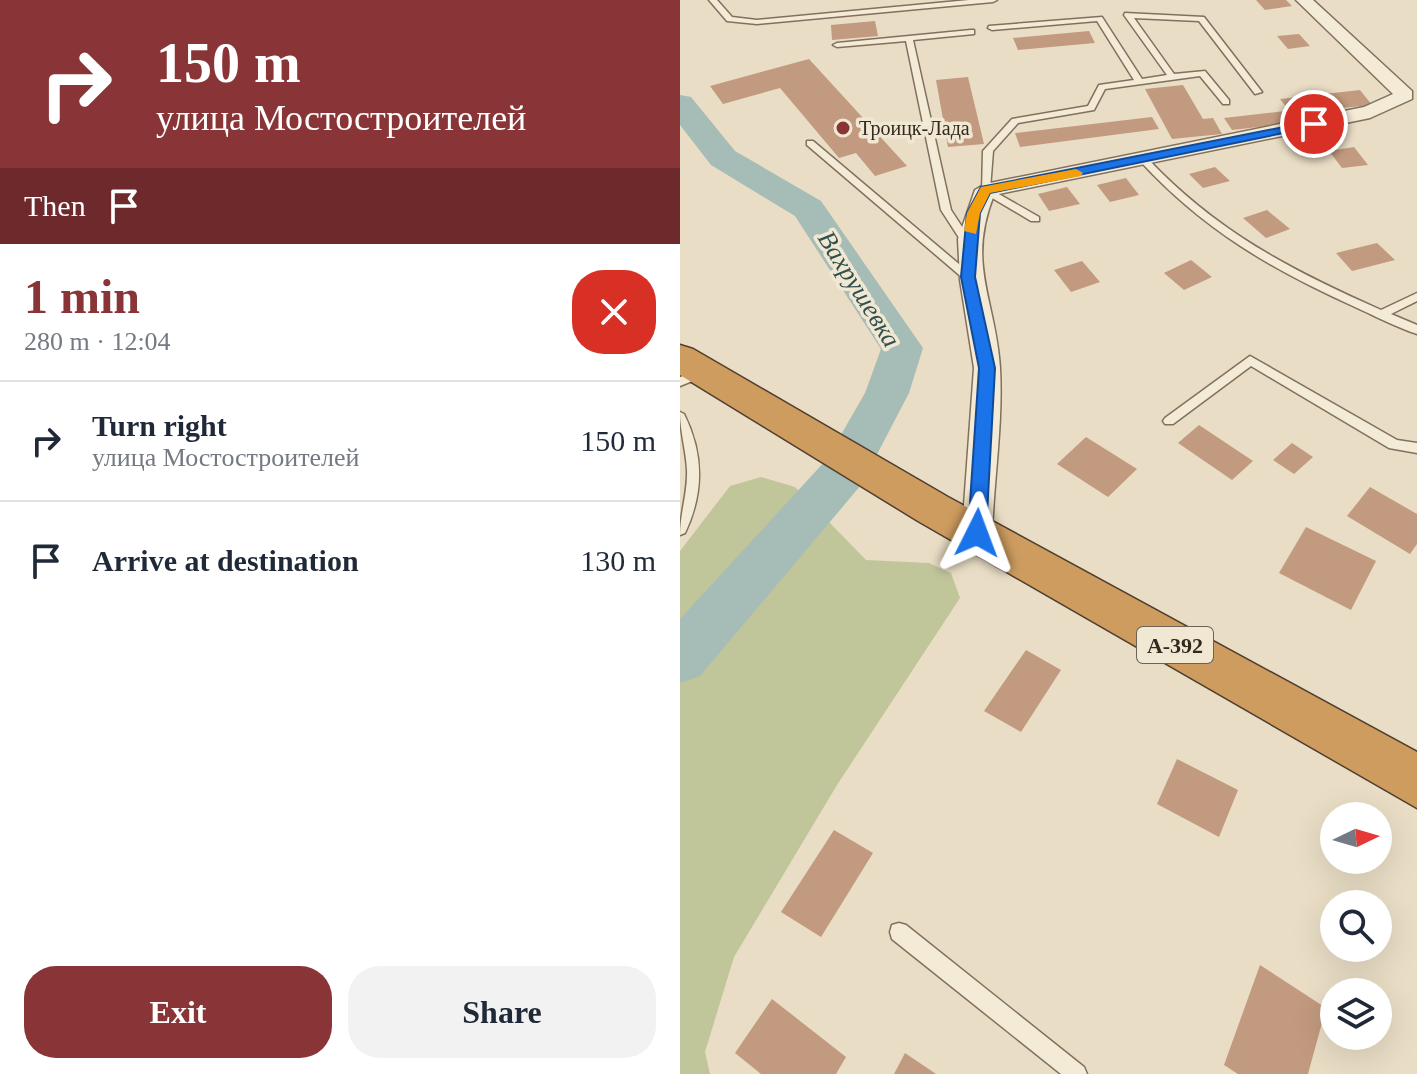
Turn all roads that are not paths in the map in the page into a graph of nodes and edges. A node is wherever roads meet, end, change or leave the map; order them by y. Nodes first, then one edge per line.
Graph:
1 (713, 0) edge
2 (993, 0) edge
3 (1304, 0) edge
4 (992, 28) dead end
5 (971, 32) dead end
6 (909, 38) junction
7 (837, 45) dead end
8 (1172, 77) junction
9 (1140, 82) junction
10 (1258, 92) dead end
11 (1411, 95) edge
12 (1226, 102) dead end
13 (810, 143) dead end
14 (1144, 160) junction
15 (985, 190) junction
16 (1035, 219) dead end
17 (969, 245) junction
18 (968, 277) junction
19 (1417, 297) edge
20 (1381, 314) junction
21 (1417, 330) edge
22 (688, 371) edge
23 (680, 417) edge
24 (1169, 421) dead end
25 (1417, 448) edge
26 (680, 529) edge
27 (977, 533) junction
28 (1417, 781) edge
29 (899, 932) dead end
30 (1077, 1074) edge

1 - 2 lane
3 - 11 street
4 - 9 lane
5 - 6 lane
6 - 7 lane
6 - 17 lane
8 - 9 lane
8 - 10 lane
8 - 12 lane
9 - 15 lane
11 - 14 street
13 - 18 lane
14 - 15 street
14 - 20 lane
15 - 16 lane
15 - 17 street
17 - 18 street
18 - 27 street
19 - 20 lane
20 - 21 lane
22 - 27 highway, А-392
23 - 26 lane
24 - 25 lane
27 - 28 highway, А-392
29 - 30 lane

